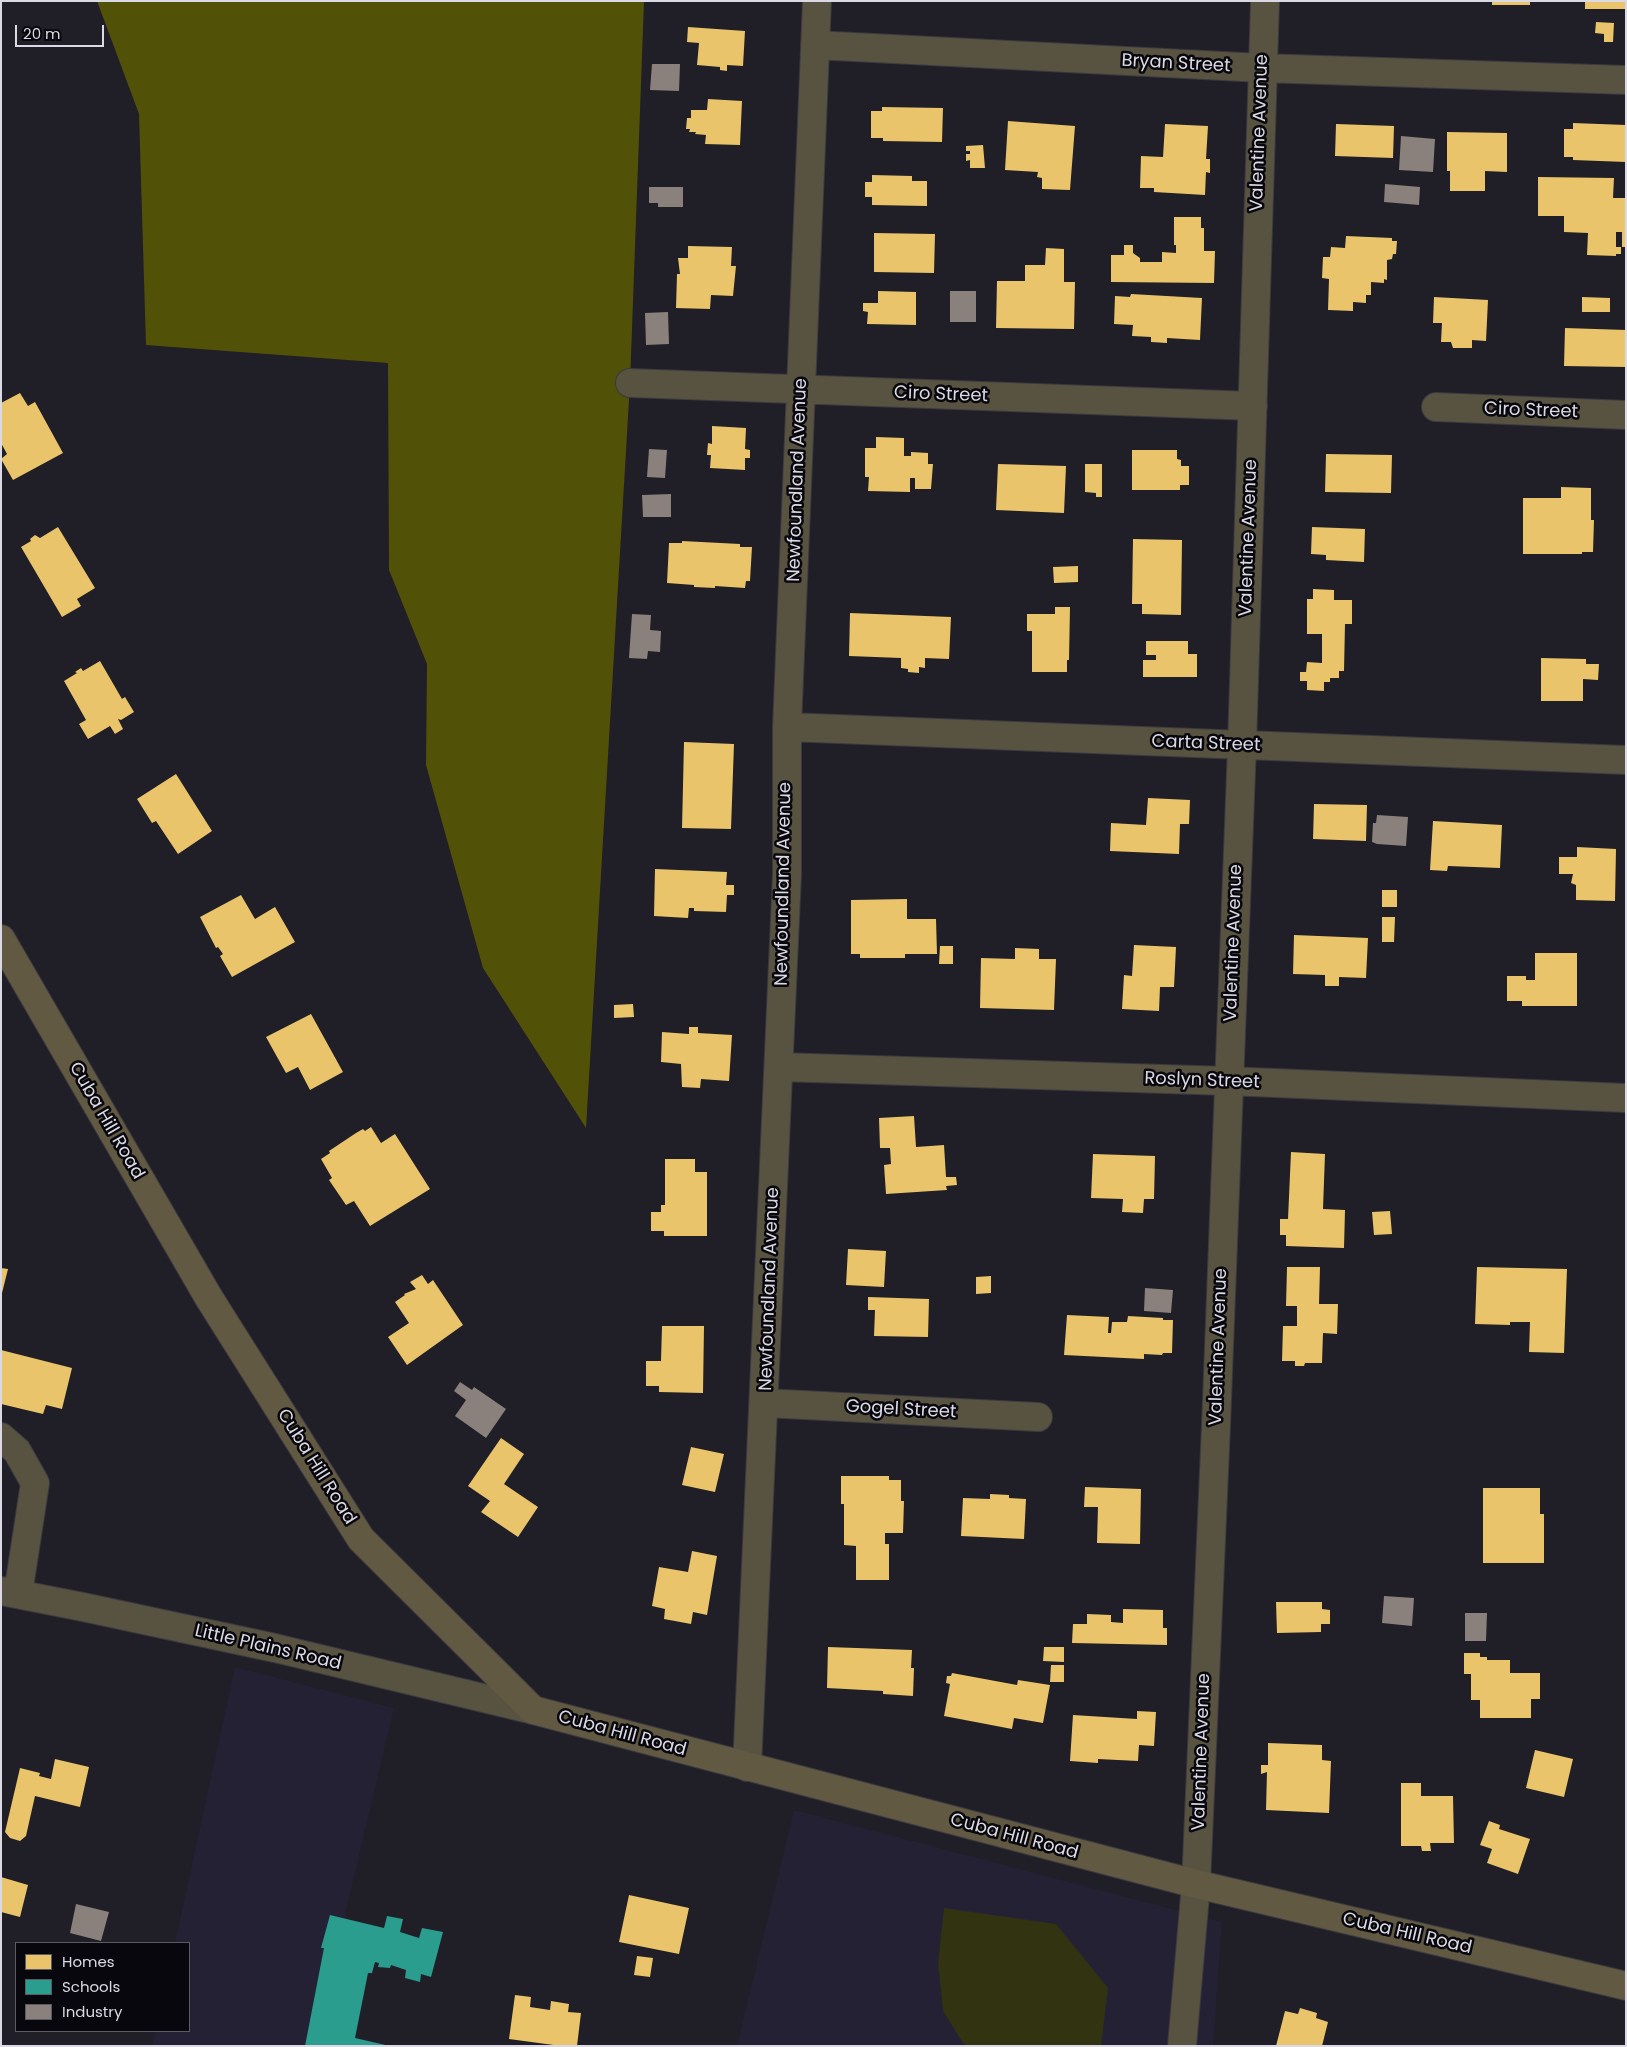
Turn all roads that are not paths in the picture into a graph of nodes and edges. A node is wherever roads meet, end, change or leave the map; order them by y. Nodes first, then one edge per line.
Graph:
1 (817, 1) edge
2 (1265, 1) edge
3 (815, 45) junction
4 (1262, 68) junction
5 (1626, 80) edge
6 (630, 382) dead end
7 (802, 390) junction
8 (1253, 406) junction
9 (1436, 407) dead end
10 (1626, 415) edge
11 (787, 727) junction
12 (1242, 746) junction
13 (1626, 760) edge
14 (1, 939) edge
15 (779, 1066) junction
16 (1228, 1081) junction
17 (1626, 1098) edge
18 (765, 1403) junction
19 (1038, 1417) dead end
20 (1, 1437) edge
21 (10, 1593) edge
22 (533, 1710) junction
23 (747, 1767) junction
24 (1196, 1884) junction
25 (1626, 1986) edge
26 (1182, 2046) edge

1 - 3 street, Newfoundland Avenue
2 - 4 street, Valentine Avenue
3 - 4 street, Bryan Street
3 - 7 street, Newfoundland Avenue
4 - 5 street, Bryan Street
4 - 8 street, Valentine Avenue
6 - 7 street, Ciro Street
7 - 8 street, Ciro Street
7 - 11 street, Newfoundland Avenue
8 - 12 street, Valentine Avenue
9 - 10 street, Ciro Street
11 - 12 street, Carta Street
11 - 15 street, Newfoundland Avenue
12 - 13 street, Carta Street
12 - 16 street, Valentine Avenue
14 - 22 main road, Cuba Hill Road
15 - 16 street, Roslyn Street
15 - 18 street, Newfoundland Avenue
16 - 17 street, Roslyn Street
16 - 24 street, Valentine Avenue
18 - 19 street, Gogel Street
18 - 23 street, Newfoundland Avenue
20 - 21 street
21 - 22 street, Little Plains Road
22 - 23 main road, Cuba Hill Road
23 - 24 main road, Cuba Hill Road
24 - 25 main road, Cuba Hill Road
24 - 26 street, Valentine Avenue

